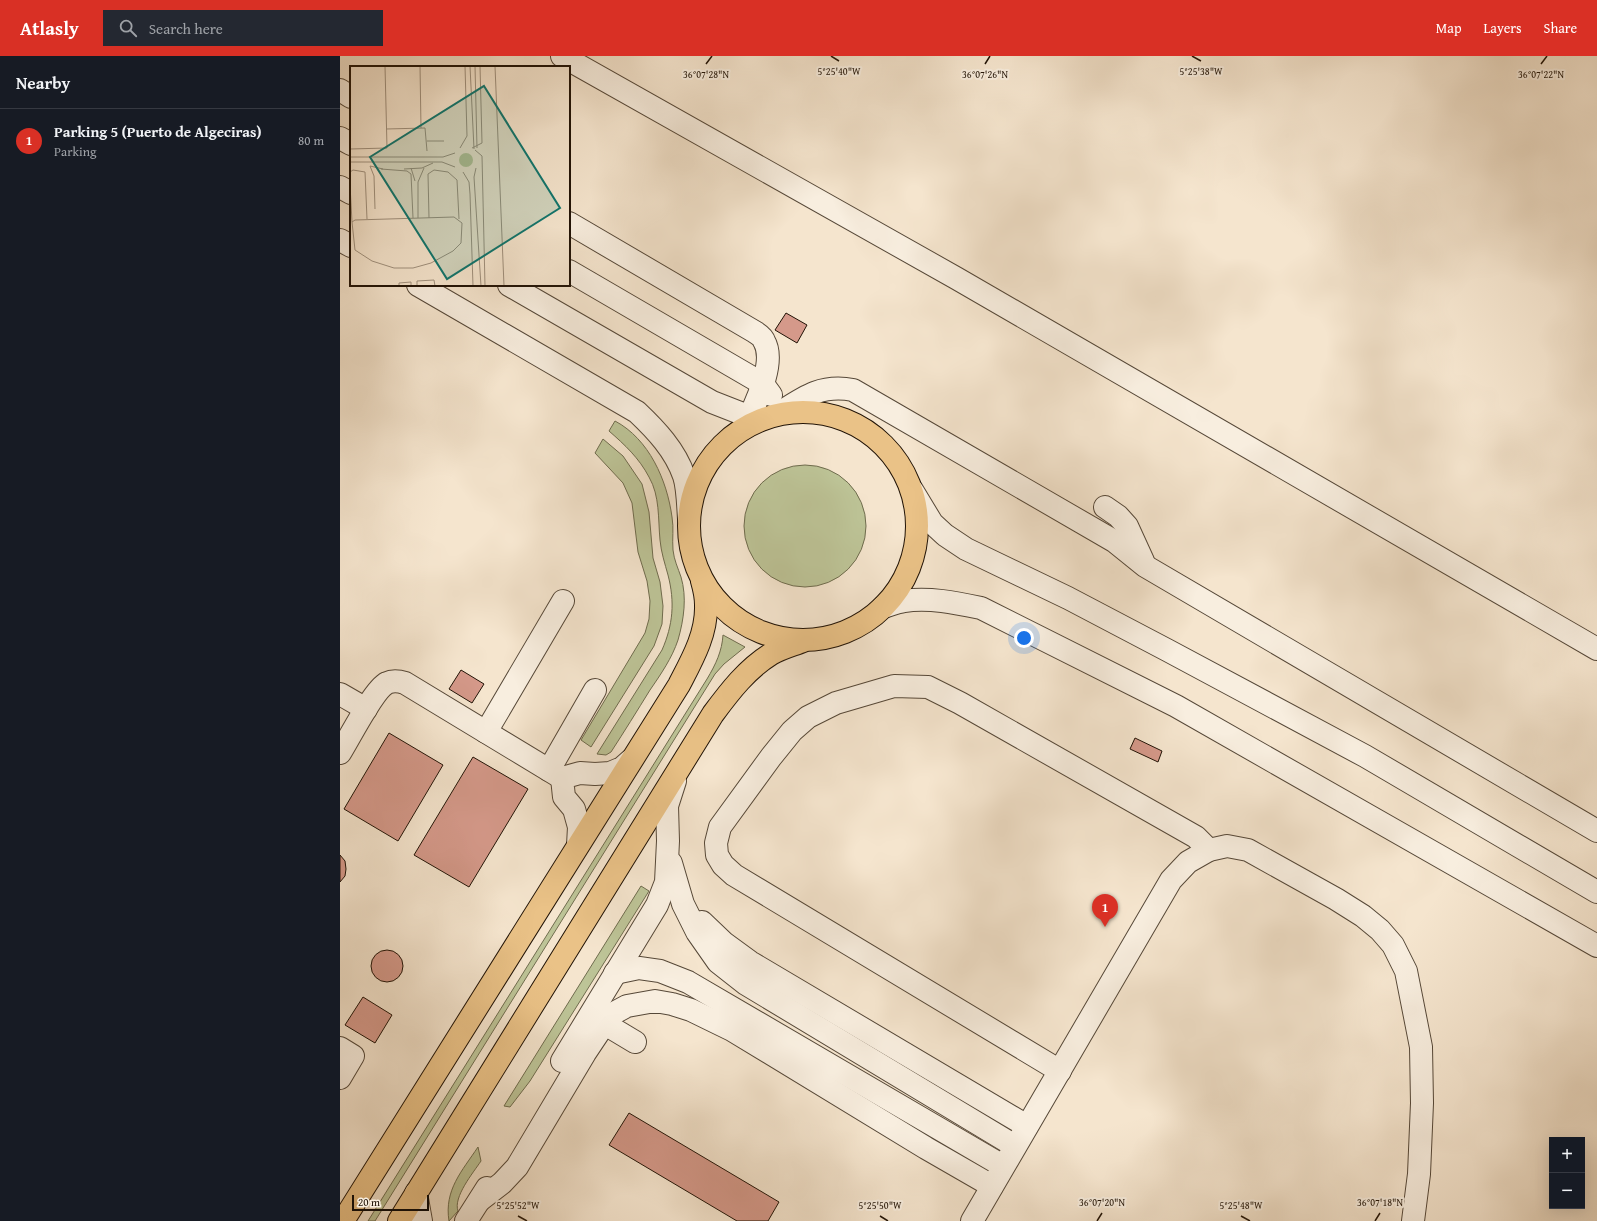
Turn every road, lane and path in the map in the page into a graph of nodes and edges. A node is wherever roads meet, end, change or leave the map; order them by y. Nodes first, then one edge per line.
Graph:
1 (562, 56) edge
2 (340, 90) edge
3 (350, 96) edge
4 (340, 138) edge
5 (350, 143) edge
6 (340, 186) edge
7 (350, 192) edge
8 (570, 224) edge
9 (340, 240) edge
10 (350, 245) edge
11 (570, 272) edge
12 (420, 286) edge
13 (511, 286) edge
14 (763, 384) junction
15 (761, 419) junction
16 (912, 490) junction
17 (1105, 507) dead end
18 (689, 519) junction
19 (1145, 566) junction
20 (702, 580) junction
21 (564, 601) dead end
22 (883, 608) junction
23 (807, 640) junction
24 (1597, 649) edge
25 (595, 690) dead end
26 (340, 694) edge
27 (366, 710) junction
28 (486, 732) junction
29 (340, 753) edge
30 (685, 758) junction
31 (631, 760) junction
32 (555, 774) junction
33 (1597, 831) edge
34 (578, 845) junction
35 (668, 850) junction
36 (1209, 850) junction
37 (678, 889) junction
38 (1597, 892) edge
39 (1597, 946) edge
40 (615, 973) junction
41 (605, 1024) junction
42 (634, 1042) dead end
43 (340, 1048) edge
44 (1060, 1071) junction
45 (340, 1078) edge
46 (1027, 1126) junction
47 (1015, 1146) junction
48 (1003, 1166) junction
49 (992, 1186) junction
50 (416, 1193) junction
51 (480, 1200) junction
52 (343, 1221) edge
53 (399, 1221) edge
54 (421, 1221) edge
55 (467, 1221) edge
56 (972, 1221) edge
57 (1413, 1221) edge

1 - 24 street
2 - 3 street
4 - 5 street
6 - 7 street
8 - 14 street
9 - 10 street
11 - 14 street
12 - 18 street
13 - 15 street
14 - 15 street
15 - 16 main road
15 - 18 main road
15 - 19 street
16 - 22 main road
16 - 38 street
17 - 19 street
18 - 20 main road
19 - 33 street
20 - 23 main road
20 - 31 main road
21 - 28 street
22 - 23 main road
22 - 39 street
23 - 30 main road
25 - 32 street
26 - 27 street
27 - 28 street
27 - 29 street
28 - 32 street
30 - 35 street
30 - 50 main road
31 - 32 street
31 - 34 main road
32 - 34 street
34 - 52 main road
35 - 37 street
35 - 40 street
36 - 44 street
36 - 44 street
36 - 57 street
37 - 46 street
37 - 47 street
40 - 48 street
40 - 51 street
41 - 42 street
41 - 49 street
41 - 51 street
43 - 45 street
44 - 46 street
46 - 47 street
47 - 48 street
48 - 49 street
49 - 56 street
50 - 53 main road
50 - 54 street
51 - 55 street

